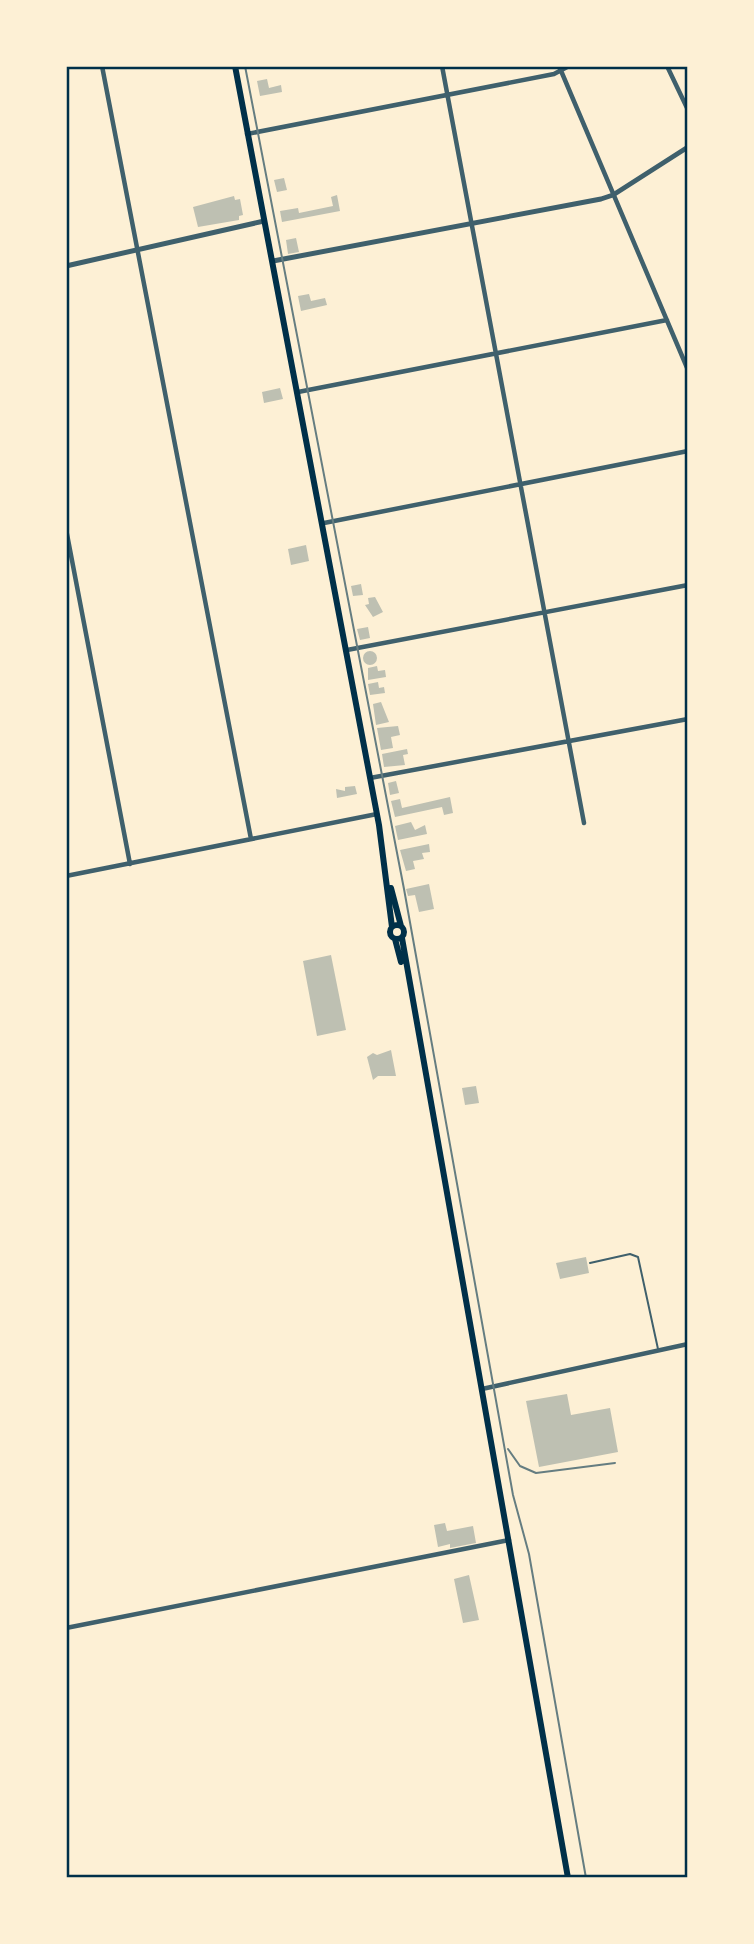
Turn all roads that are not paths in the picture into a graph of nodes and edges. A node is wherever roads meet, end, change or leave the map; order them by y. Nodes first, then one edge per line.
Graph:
1 (102, 66) edge
2 (235, 66) edge
3 (442, 66) edge
4 (569, 66) edge
5 (667, 66) edge
6 (560, 69) edge
7 (447, 96) junction
8 (688, 110) edge
9 (247, 134) junction
10 (688, 148) edge
11 (613, 195) junction
12 (264, 221) junction
13 (473, 224) junction
14 (137, 251) junction
15 (273, 261) junction
16 (66, 266) edge
17 (667, 320) junction
18 (496, 354) junction
19 (688, 370) edge
20 (298, 392) junction
21 (688, 451) edge
22 (521, 484) junction
23 (324, 523) junction
24 (66, 529) edge
25 (69, 560) edge
26 (688, 585) edge
27 (544, 613) junction
28 (346, 650) junction
29 (688, 719) edge
30 (569, 742) junction
31 (370, 778) junction
32 (377, 814) junction
33 (584, 824) dead end
34 (251, 839) junction
35 (130, 864) junction
36 (386, 866) junction
37 (66, 876) edge
38 (401, 926) junction
39 (392, 927) junction
40 (398, 938) junction
41 (590, 1263) dead end
42 (688, 1343) edge
43 (658, 1350) junction
44 (482, 1389) junction
45 (509, 1540) junction
46 (66, 1628) edge
47 (568, 1878) edge

1 - 14 street
2 - 9 main road
3 - 7 street
4 - 6 street
5 - 8 street
6 - 7 street
6 - 11 street
7 - 9 street
7 - 13 street
9 - 12 main road
10 - 11 street
11 - 13 street
11 - 17 street
12 - 14 street
12 - 15 main road
13 - 15 street
13 - 18 street
14 - 16 street
14 - 34 street
15 - 20 main road
17 - 18 street
17 - 19 street
18 - 20 street
18 - 22 street
20 - 23 main road
21 - 22 street
22 - 23 street
22 - 27 street
23 - 28 main road
24 - 25 street
25 - 35 street
26 - 27 street
27 - 28 street
27 - 30 street
28 - 31 main road
29 - 30 street
30 - 31 street
30 - 33 street
31 - 32 main road
32 - 34 street
32 - 36 main road
34 - 35 street
35 - 37 street
36 - 38 main road
36 - 39 main road
38 - 39 main road
38 - 40 main road
39 - 40 main road
40 - 44 main road
41 - 43 lane
42 - 43 street
43 - 44 street
44 - 45 main road
45 - 46 street
45 - 47 main road

